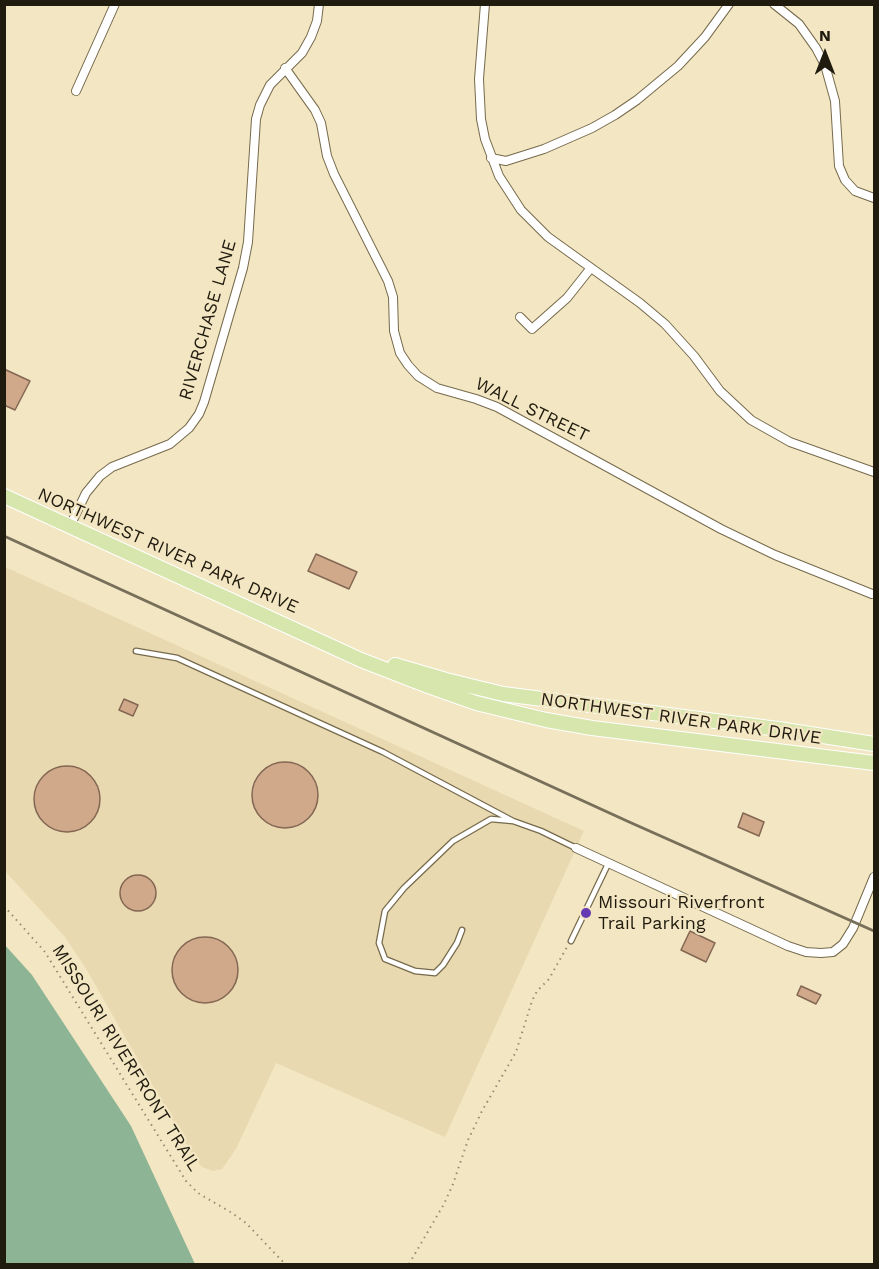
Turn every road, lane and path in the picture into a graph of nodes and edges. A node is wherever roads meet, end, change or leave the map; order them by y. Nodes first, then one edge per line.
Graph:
1 (115, 4) edge
2 (319, 4) edge
3 (485, 4) edge
4 (729, 4) edge
5 (774, 4) edge
6 (285, 68) junction
7 (76, 92) dead end
8 (491, 158) junction
9 (874, 198) edge
10 (590, 269) junction
11 (520, 317) dead end
12 (874, 472) edge
13 (4, 496) edge
14 (70, 526) junction
15 (872, 594) dead end
16 (318, 638) junction
17 (136, 651) dead end
18 (874, 744) edge
19 (874, 763) edge
20 (513, 821) junction
21 (576, 848) joint
22 (608, 864) junction
23 (874, 877) edge
24 (4, 906) edge
25 (462, 930) dead end
26 (571, 941) joint
27 (285, 1264) edge
28 (409, 1264) edge

1 - 7 street
2 - 6 street, RIVERCHASE LANE
3 - 8 street
4 - 8 street
5 - 9 street
6 - 14 street, RIVERCHASE LANE
6 - 15 street, WALL STREET
8 - 10 street
10 - 11 street
10 - 12 street
13 - 14 main road, NORTHWEST RIVER PARK DRIVE
14 - 16 main road, NORTHWEST RIVER PARK DRIVE
16 - 18 main road, NORTHWEST RIVER PARK DRIVE
16 - 19 main road, NORTHWEST RIVER PARK DRIVE
17 - 20 lane
20 - 21 lane
20 - 25 lane
21 - 22 street
22 - 23 street
22 - 26 lane
24 - 27 path, MISSOURI RIVERFRONT TRAIL
26 - 28 path

